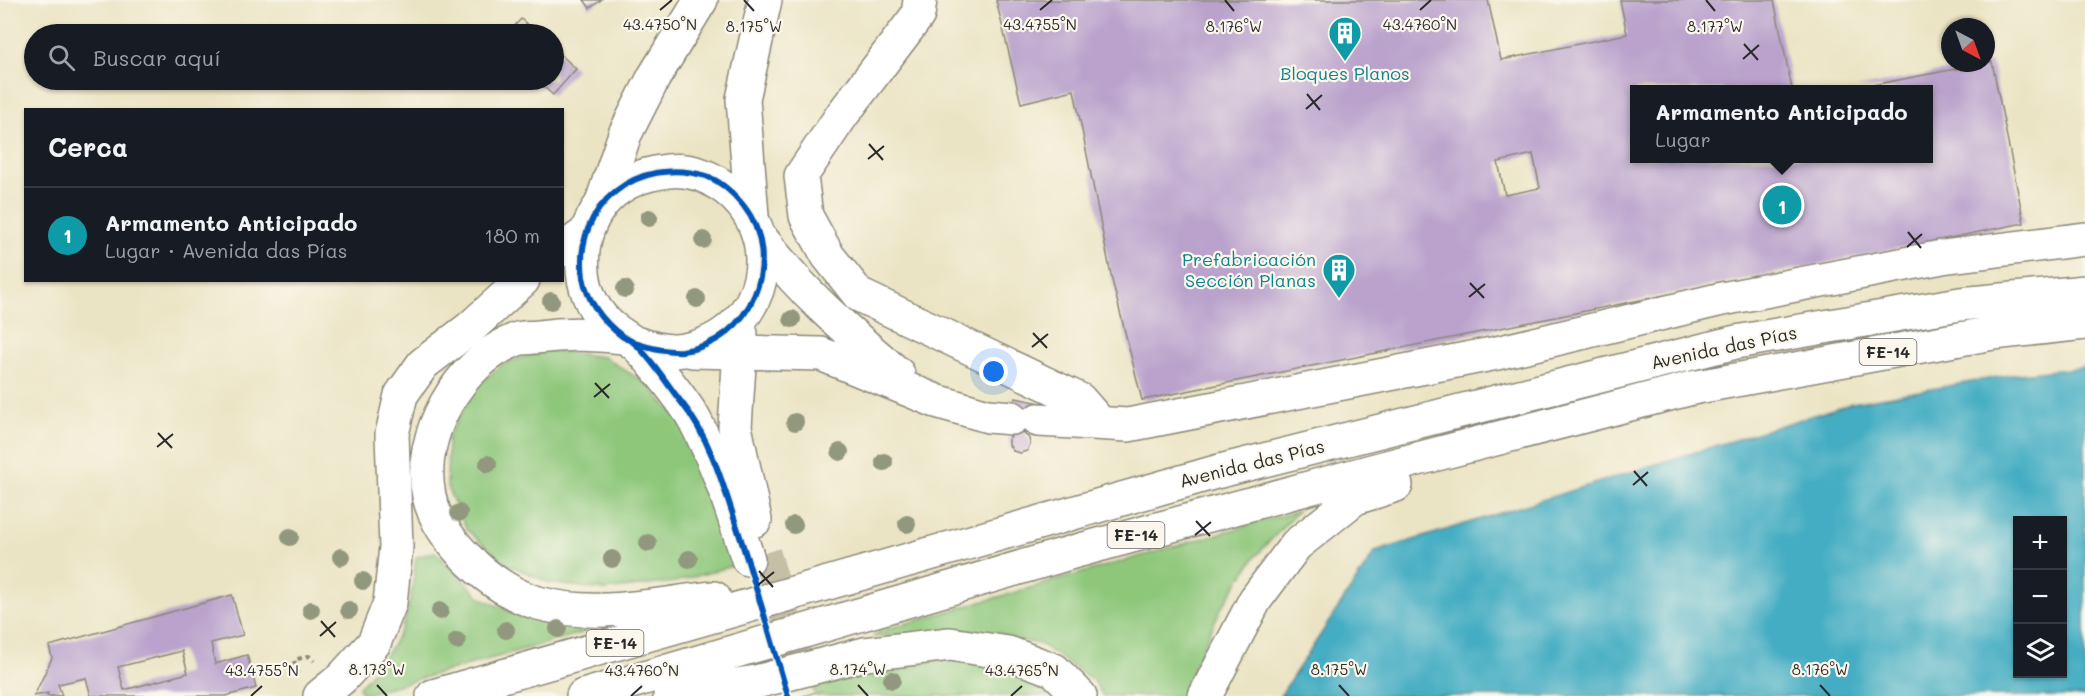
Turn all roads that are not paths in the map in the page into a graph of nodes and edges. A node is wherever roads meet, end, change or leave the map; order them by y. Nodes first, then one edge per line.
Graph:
1 (701, 0) edge
2 (765, 0) edge
3 (920, 0) edge
4 (756, 226) junction
5 (583, 229) edge
6 (2085, 239) edge
7 (521, 282) edge
8 (2085, 292) edge
9 (742, 318) junction
10 (2085, 323) edge
11 (629, 340) junction
12 (682, 351) junction
13 (739, 354) junction
14 (1692, 388) junction
15 (922, 395) junction
16 (1100, 423) junction
17 (796, 590) junction
18 (320, 696) edge
19 (433, 696) edge
20 (583, 696) edge
21 (670, 696) edge
22 (1080, 696) edge
23 (1206, 696) edge

1 - 5 main road
2 - 4 main road
3 - 16 main road
4 - 5 main road
4 - 9 main road
4 - 15 main road
5 - 11 main road
6 - 16 main road
7 - 18 main road
8 - 17 main road, Avenida das Pías / FE-14
9 - 12 main road
9 - 13 main road
10 - 14 main road, Avenida das Pías / FE-14
11 - 12 main road
11 - 13 main road
11 - 17 main road
12 - 13 main road
13 - 15 main road
14 - 20 main road, Avenida das Pías / FE-14
14 - 23 main road
15 - 16 main road
17 - 19 main road, Avenida das Pías / FE-14
21 - 22 main road

